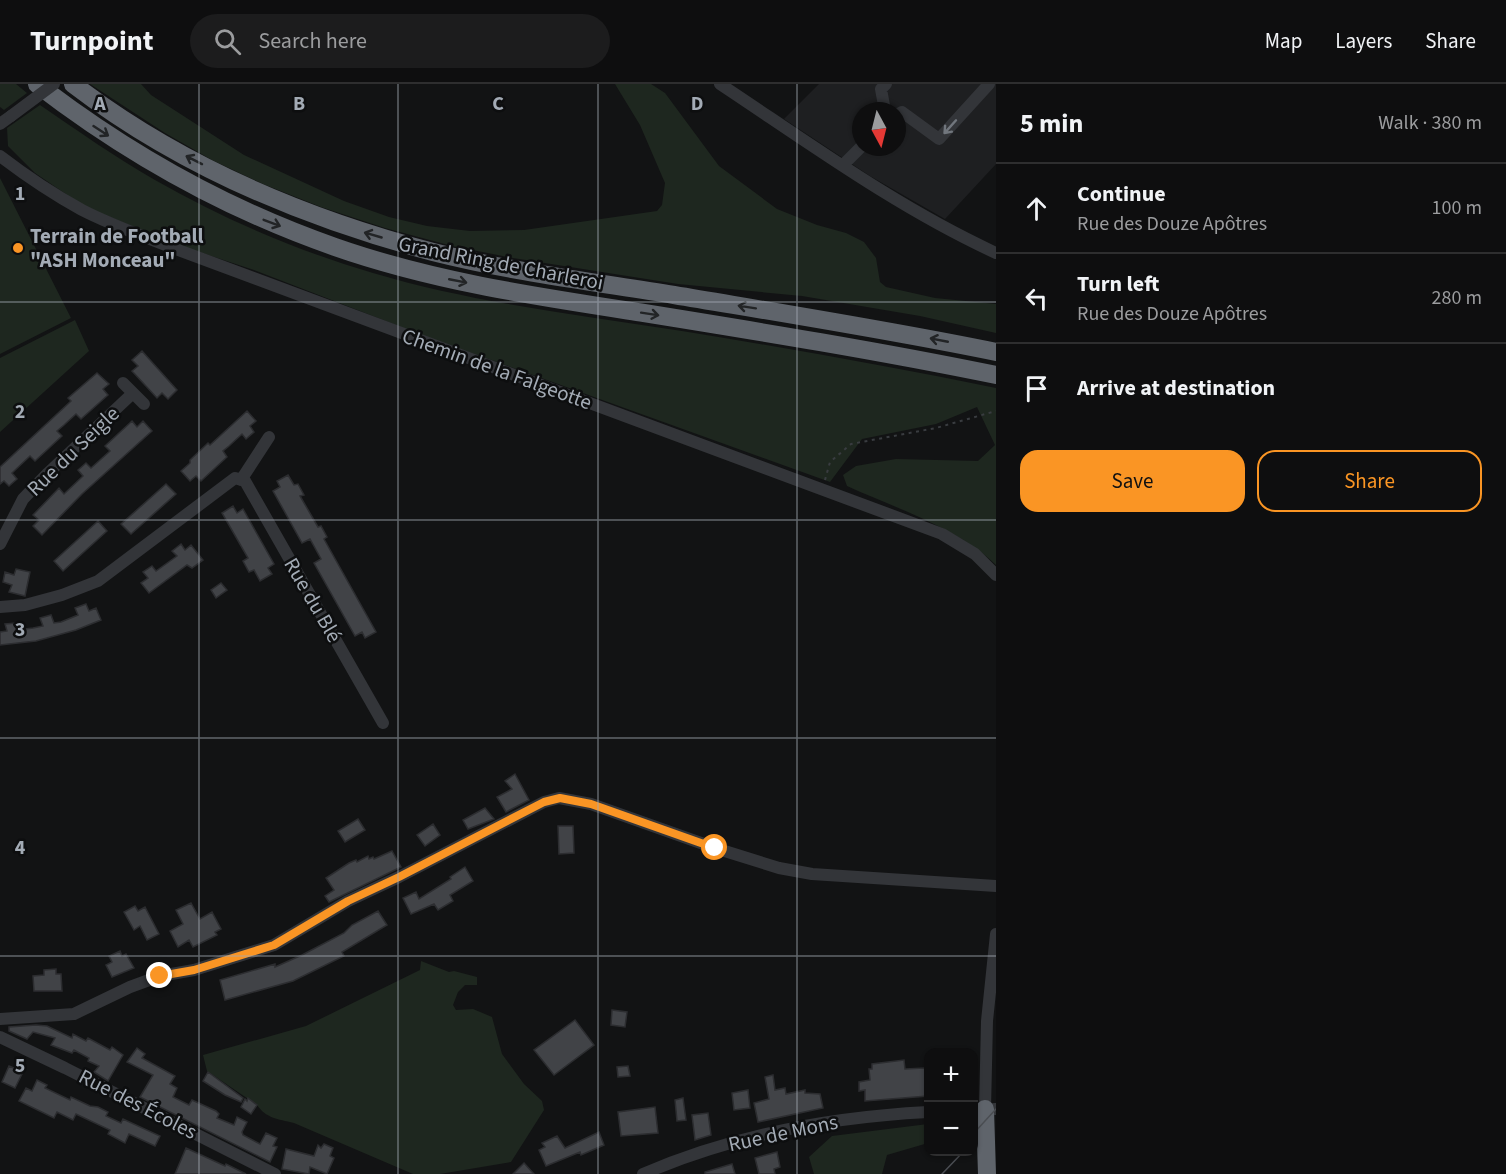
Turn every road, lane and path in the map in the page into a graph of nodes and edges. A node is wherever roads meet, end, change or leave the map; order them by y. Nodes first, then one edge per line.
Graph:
1 (37, 84) edge
2 (54, 84) edge
3 (73, 84) edge
4 (720, 84) edge
5 (886, 84) edge
6 (989, 84) edge
7 (883, 102) edge
8 (906, 115) edge
9 (0, 124) edge
10 (0, 156) edge
11 (852, 156) edge
12 (843, 165) junction
13 (996, 253) edge
14 (996, 352) edge
15 (996, 375) edge
16 (123, 383) dead end
17 (133, 393) junction
18 (144, 404) dead end
19 (996, 411) edge
20 (269, 437) dead end
21 (241, 480) junction
22 (822, 489) junction
23 (0, 544) edge
24 (996, 575) edge
25 (0, 607) edge
26 (383, 723) dead end
27 (996, 886) edge
28 (996, 934) edge
29 (0, 1019) edge
30 (0, 1038) edge
31 (985, 1109) edge
32 (924, 1112) edge
33 (996, 1137) edge
34 (996, 1158) edge
35 (274, 1174) edge
36 (643, 1174) edge
37 (987, 1174) edge

1 -> 15 highway, Grand Ring de Charleroi
2 - 9 street, bridge
14 -> 3 highway, Grand Ring de Charleroi
4 - 12 street
5 - 7 street
6 -> 8 street
10 - 22 street, Chemin de la Falgeotte
11 - 12 street
12 - 13 street
16 - 17 street
17 - 18 street
17 - 23 street, Rue du Seigle
19 - 22 path
20 - 21 street
21 - 25 street
21 - 26 street, Rue du Blé
22 - 24 street, Chemin de la Falgeotte
27 - 29 street
28 - 31 street
30 - 35 street, Rue des Écoles
31 - 37 highway
32 - 36 street, Rue de Mons
33 - 34 highway

